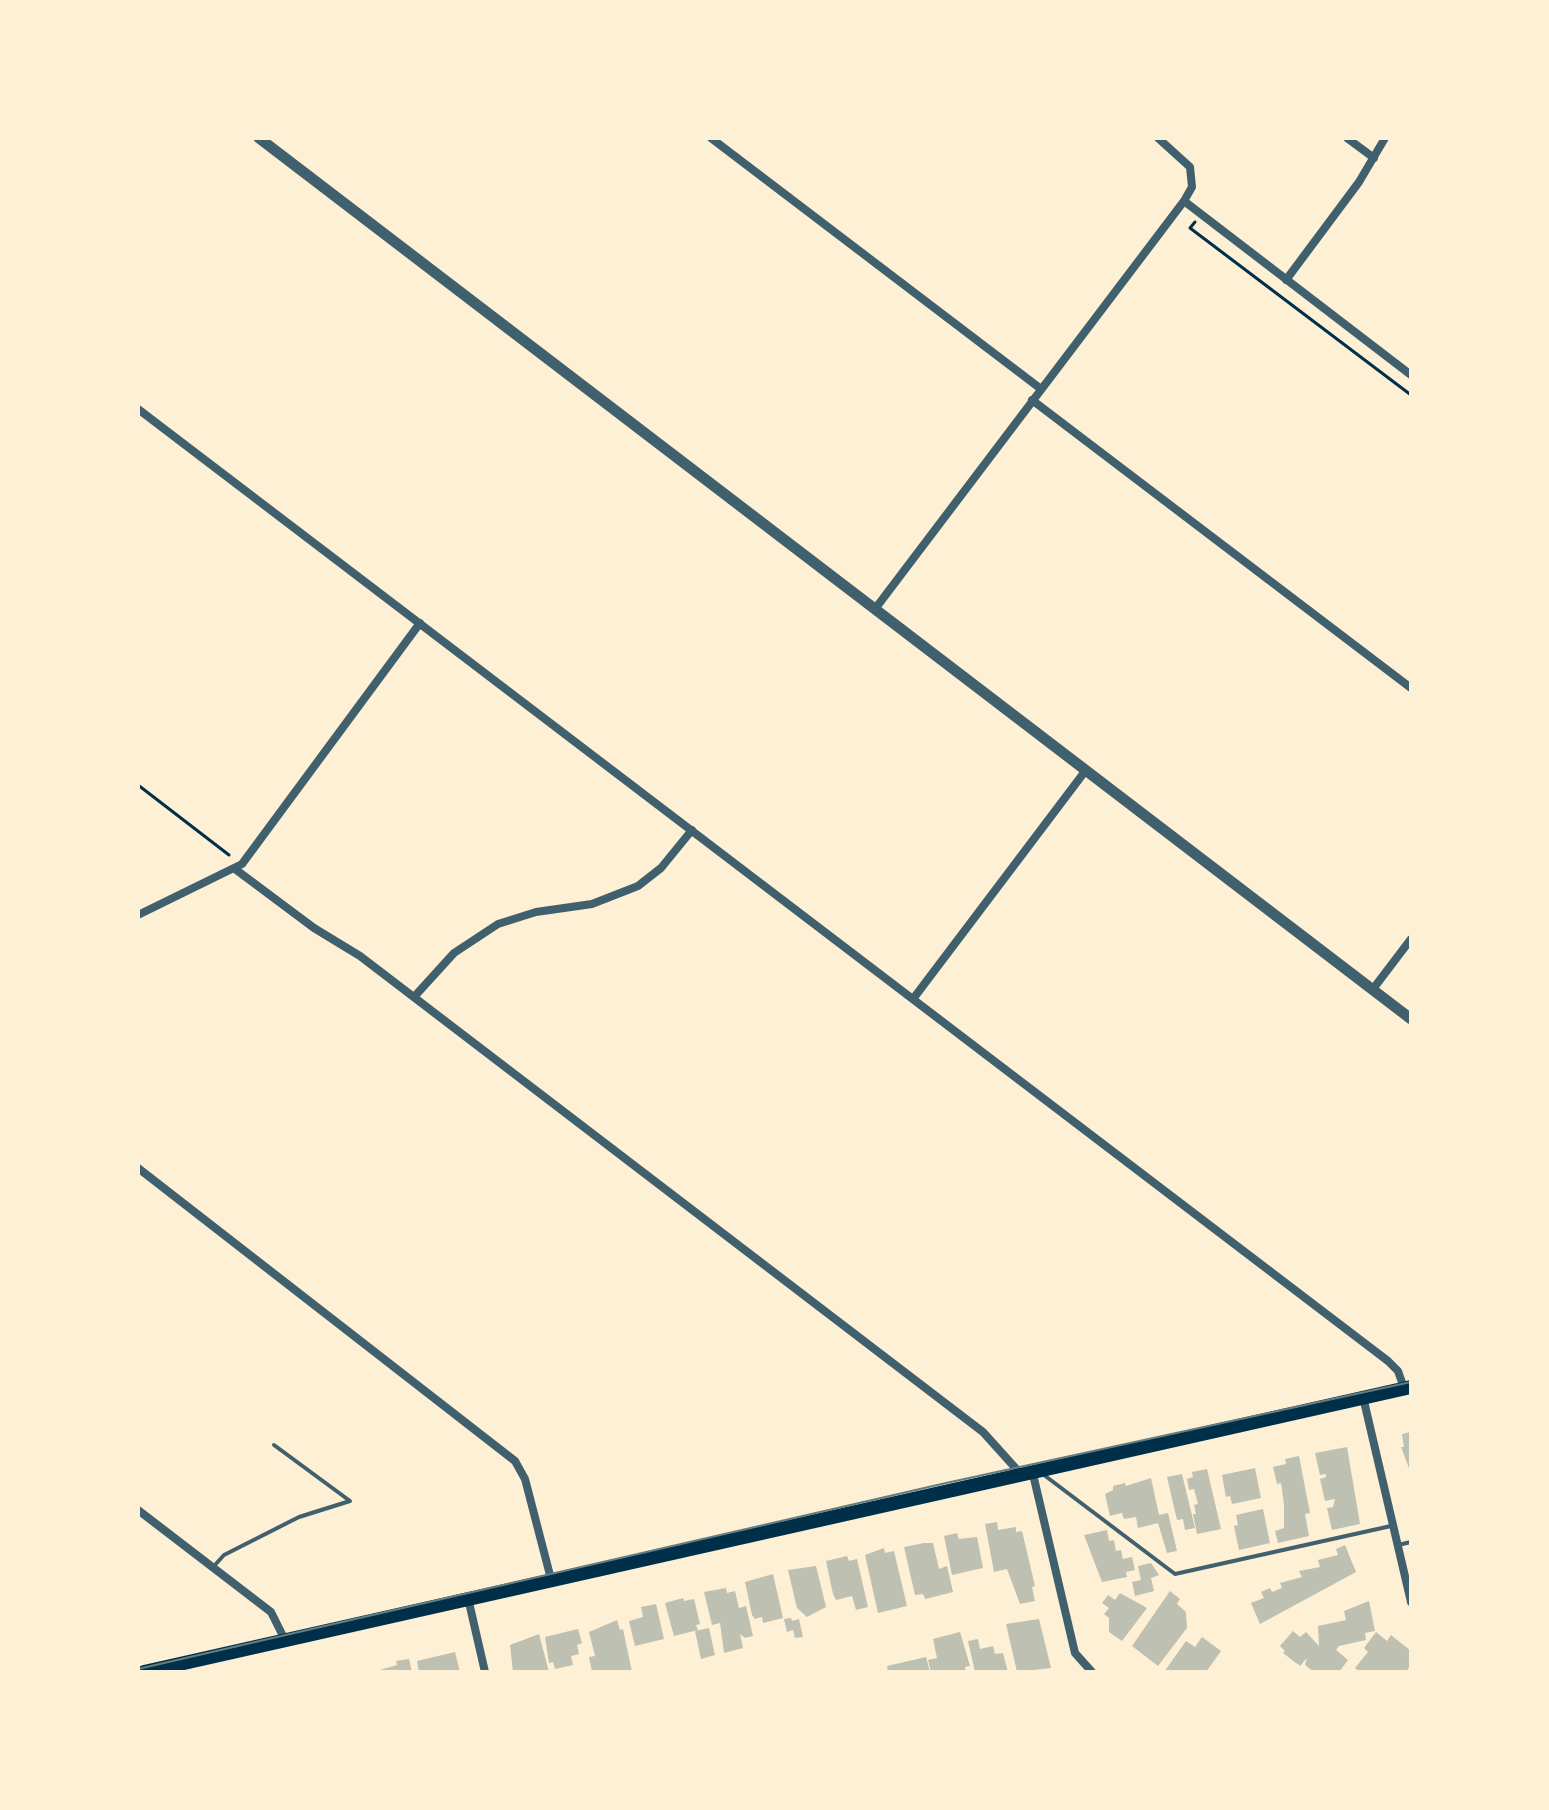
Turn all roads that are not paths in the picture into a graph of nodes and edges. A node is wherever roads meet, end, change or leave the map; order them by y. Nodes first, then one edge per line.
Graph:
1 (259, 138) edge
2 (711, 138) edge
3 (1158, 138) edge
4 (1347, 138) edge
5 (1385, 138) edge
6 (1374, 158) junction
7 (1184, 201) junction
8 (1286, 280) junction
9 (1411, 375) edge
10 (1041, 389) junction
11 (1032, 400) junction
12 (138, 409) edge
13 (875, 609) junction
14 (420, 623) junction
15 (1411, 688) edge
16 (1086, 770) junction
17 (692, 830) junction
18 (238, 867) junction
19 (138, 915) edge
20 (1411, 939) edge
21 (1373, 989) junction
22 (414, 997) junction
23 (913, 999) junction
24 (1411, 1019) edge
25 (138, 1168) edge
26 (1408, 1388) edge
27 (1363, 1397) junction
28 (274, 1445) dead end
29 (1028, 1470) junction
30 (138, 1510) edge
31 (1391, 1526) junction
32 (1411, 1542) edge
33 (1396, 1545) junction
34 (212, 1568) junction
35 (551, 1579) junction
36 (468, 1597) junction
37 (1411, 1602) edge
38 (285, 1640) junction
39 (1075, 1653) junction
40 (145, 1672) edge
41 (485, 1672) edge
42 (1079, 1672) edge
43 (1092, 1672) edge

1 - 13 street
2 - 10 street
3 - 7 street
4 - 6 street
5 - 6 street
6 - 8 street
7 - 8 street
7 - 10 street
8 - 9 street
10 - 11 street
11 - 13 street
11 - 15 street
12 - 14 street
13 - 16 street
14 - 17 street
14 - 18 street
16 - 21 street
16 - 23 street
17 - 22 street
17 - 23 street
18 - 19 street
18 - 22 street
20 - 21 street
21 - 24 street
22 - 29 street
23 - 26 street
25 - 35 street
26 - 27 main road
27 - 29 main road
27 - 31 street
28 - 34 lane
29 - 31 lane
29 - 35 main road
29 - 39 street
30 - 34 street
31 - 33 street
32 - 33 lane
33 - 37 street
34 - 38 street
35 - 36 main road
36 - 38 main road
36 - 41 street
38 - 40 main road
39 - 42 street
39 - 43 street

